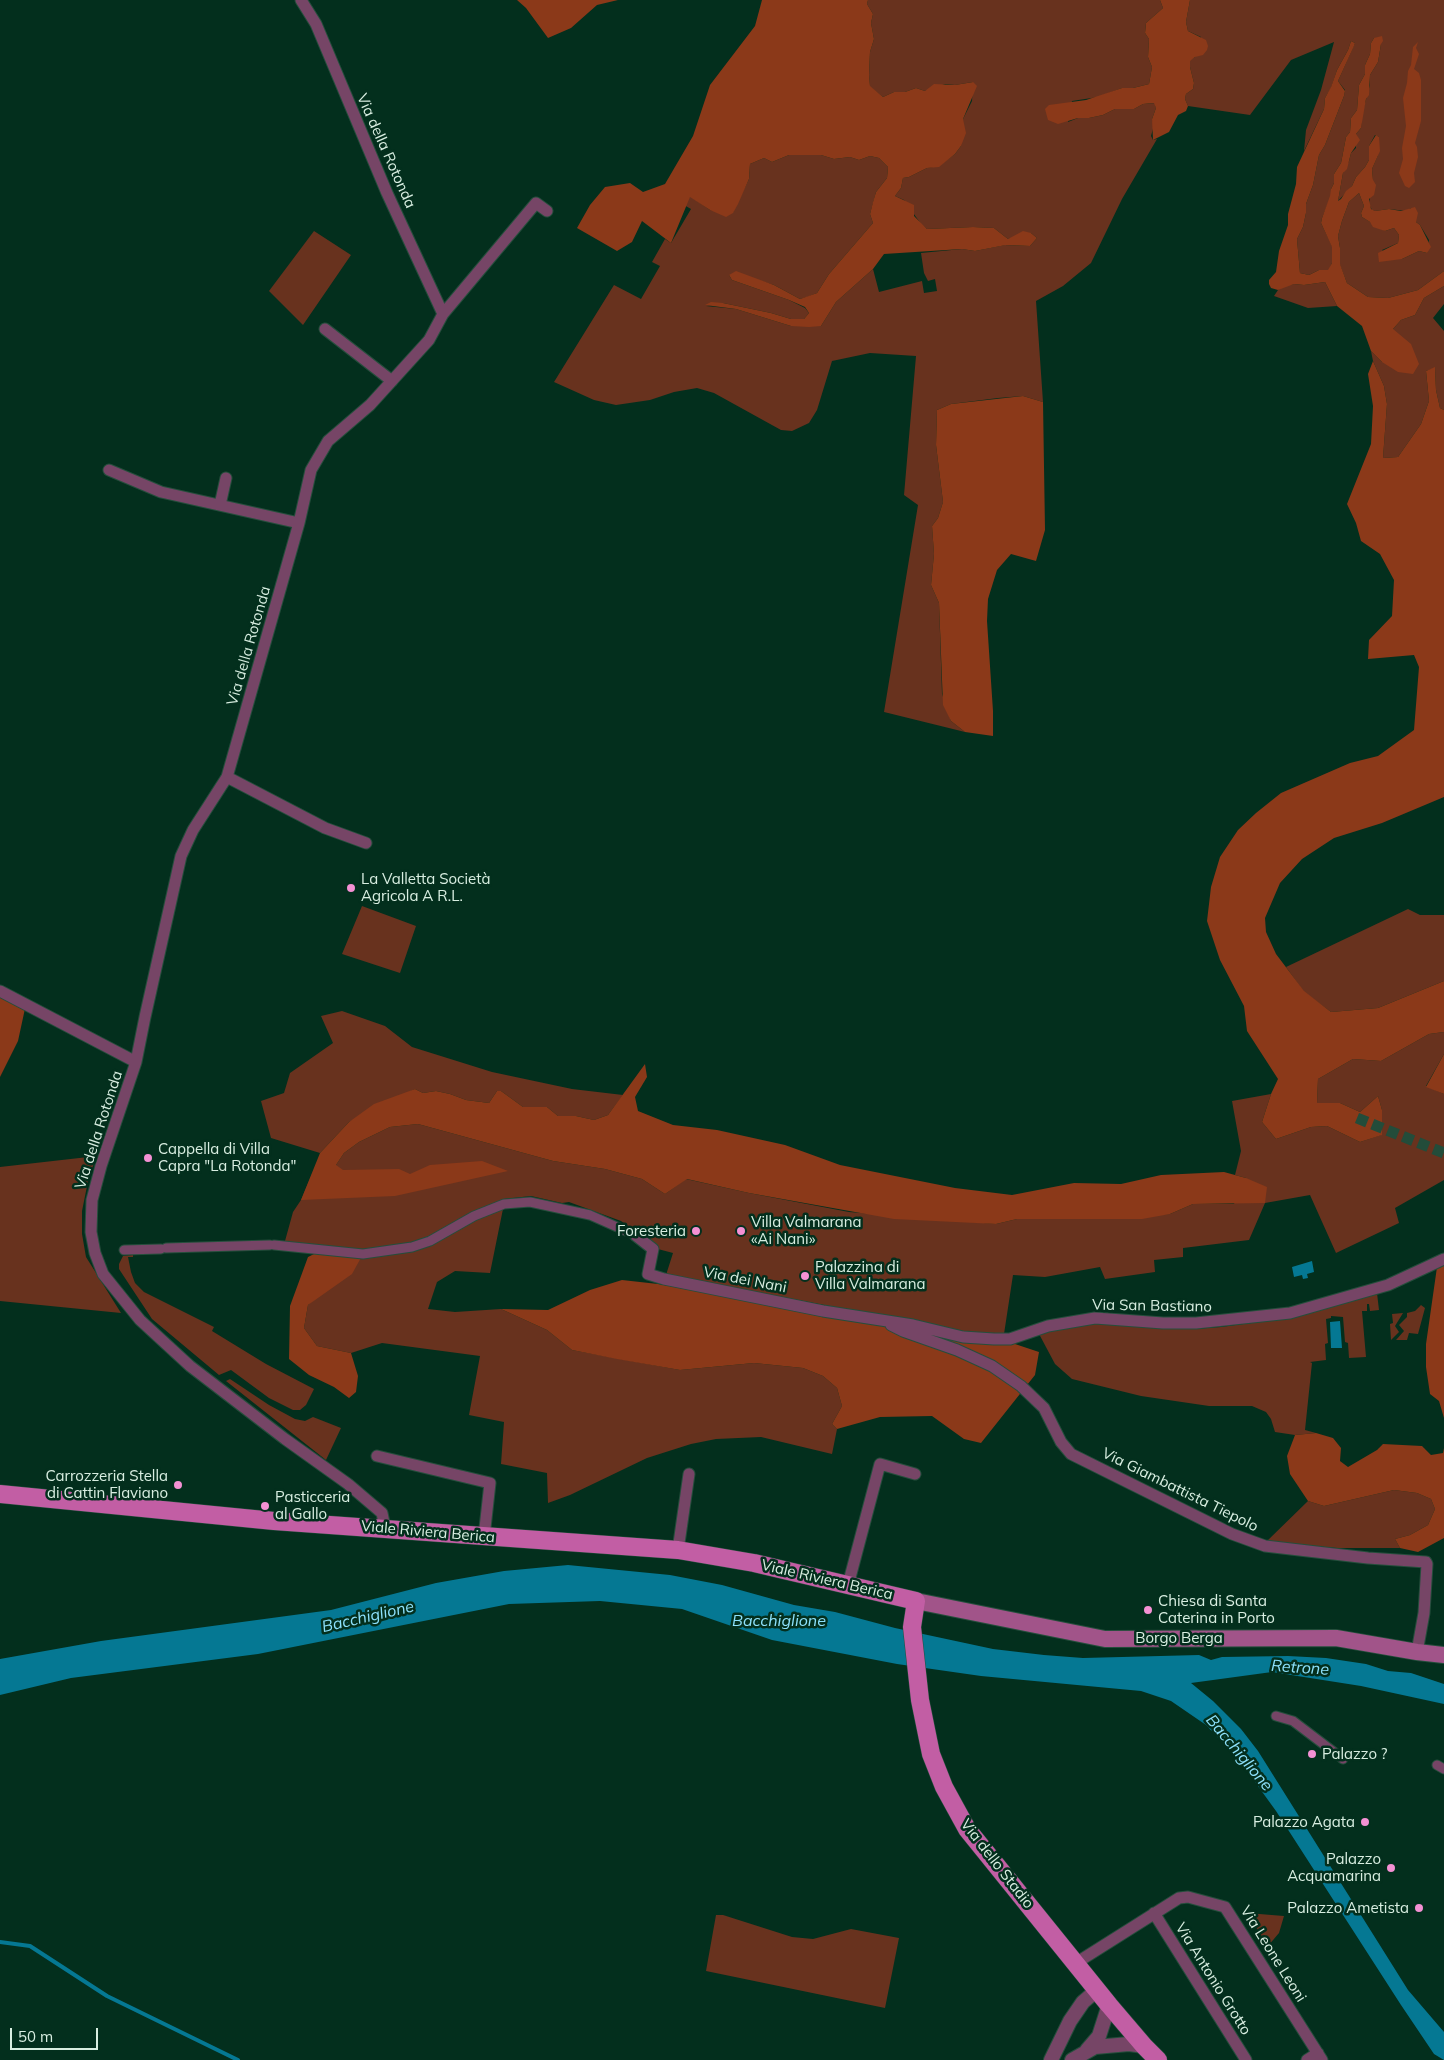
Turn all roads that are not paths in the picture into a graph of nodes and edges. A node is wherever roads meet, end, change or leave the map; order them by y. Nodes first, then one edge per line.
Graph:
1 (301, 0) edge
2 (547, 211) dead end
3 (443, 314) junction
4 (325, 329) dead end
5 (392, 381) junction
6 (109, 470) dead end
7 (226, 478) dead end
8 (220, 505) junction
9 (299, 523) junction
10 (227, 777) junction
11 (366, 843) dead end
12 (0, 991) edge
13 (136, 1062) junction
14 (635, 1235) joint
15 (124, 1250) dead end
16 (1444, 1259) edge
17 (883, 1320) junction
18 (377, 1456) dead end
19 (689, 1474) dead end
20 (915, 1474) dead end
21 (0, 1494) edge
22 (385, 1528) junction
23 (484, 1537) junction
24 (678, 1550) junction
25 (848, 1585) junction
26 (916, 1601) junction
27 (1417, 1652) junction
28 (1444, 1655) edge
29 (1276, 1716) dead end
30 (1343, 1759) dead end
31 (1154, 1913) junction
32 (1076, 1963) junction
33 (1097, 1990) junction
34 (1109, 2004) junction
35 (1144, 2046) junction
36 (1086, 2051) junction
37 (1320, 2056) edge
38 (1051, 2060) edge
39 (1072, 2060) edge
40 (1158, 2060) edge
41 (1246, 2060) edge
42 (1307, 2060) edge

1 - 3 street, Via della Rotonda
2 - 3 street, Via della Rotonda
3 - 5 street, Via della Rotonda
4 - 5 street
5 - 9 street, Via della Rotonda
6 - 8 street
7 - 8 street
8 - 9 street
9 - 10 street, Via della Rotonda
10 - 11 street
10 - 13 street, Via della Rotonda
12 - 13 street
13 - 22 street, Via della Rotonda
14 - 15 street
14 - 17 street, Via dei Nani
16 - 17 street, Via San Bastiano
17 - 27 street, Via Giambattista Tiepolo
18 - 23 street
19 - 24 street
20 - 25 street
21 - 22 main road, Viale Riviera Berica
22 - 23 main road, Viale Riviera Berica
23 - 24 main road, Viale Riviera Berica
24 - 25 main road, Viale Riviera Berica
25 - 26 main road, Viale Riviera Berica
26 - 27 main road, Borgo Berga
26 - 32 main road, Via dello Stadio
27 - 28 main road, Borgo Berga
29 - 30 street
31 - 32 street, Via Leone Leoni
31 - 37 street, Via Leone Leoni
31 - 41 street, Via Antonio Grotto
32 - 33 main road, Via dello Stadio
33 - 34 main road, Via dello Stadio
33 - 38 street
34 - 35 main road, Via dello Stadio
34 - 36 street
35 - 36 street
35 - 40 main road, Via dello Stadio
36 - 39 street
37 - 42 street

